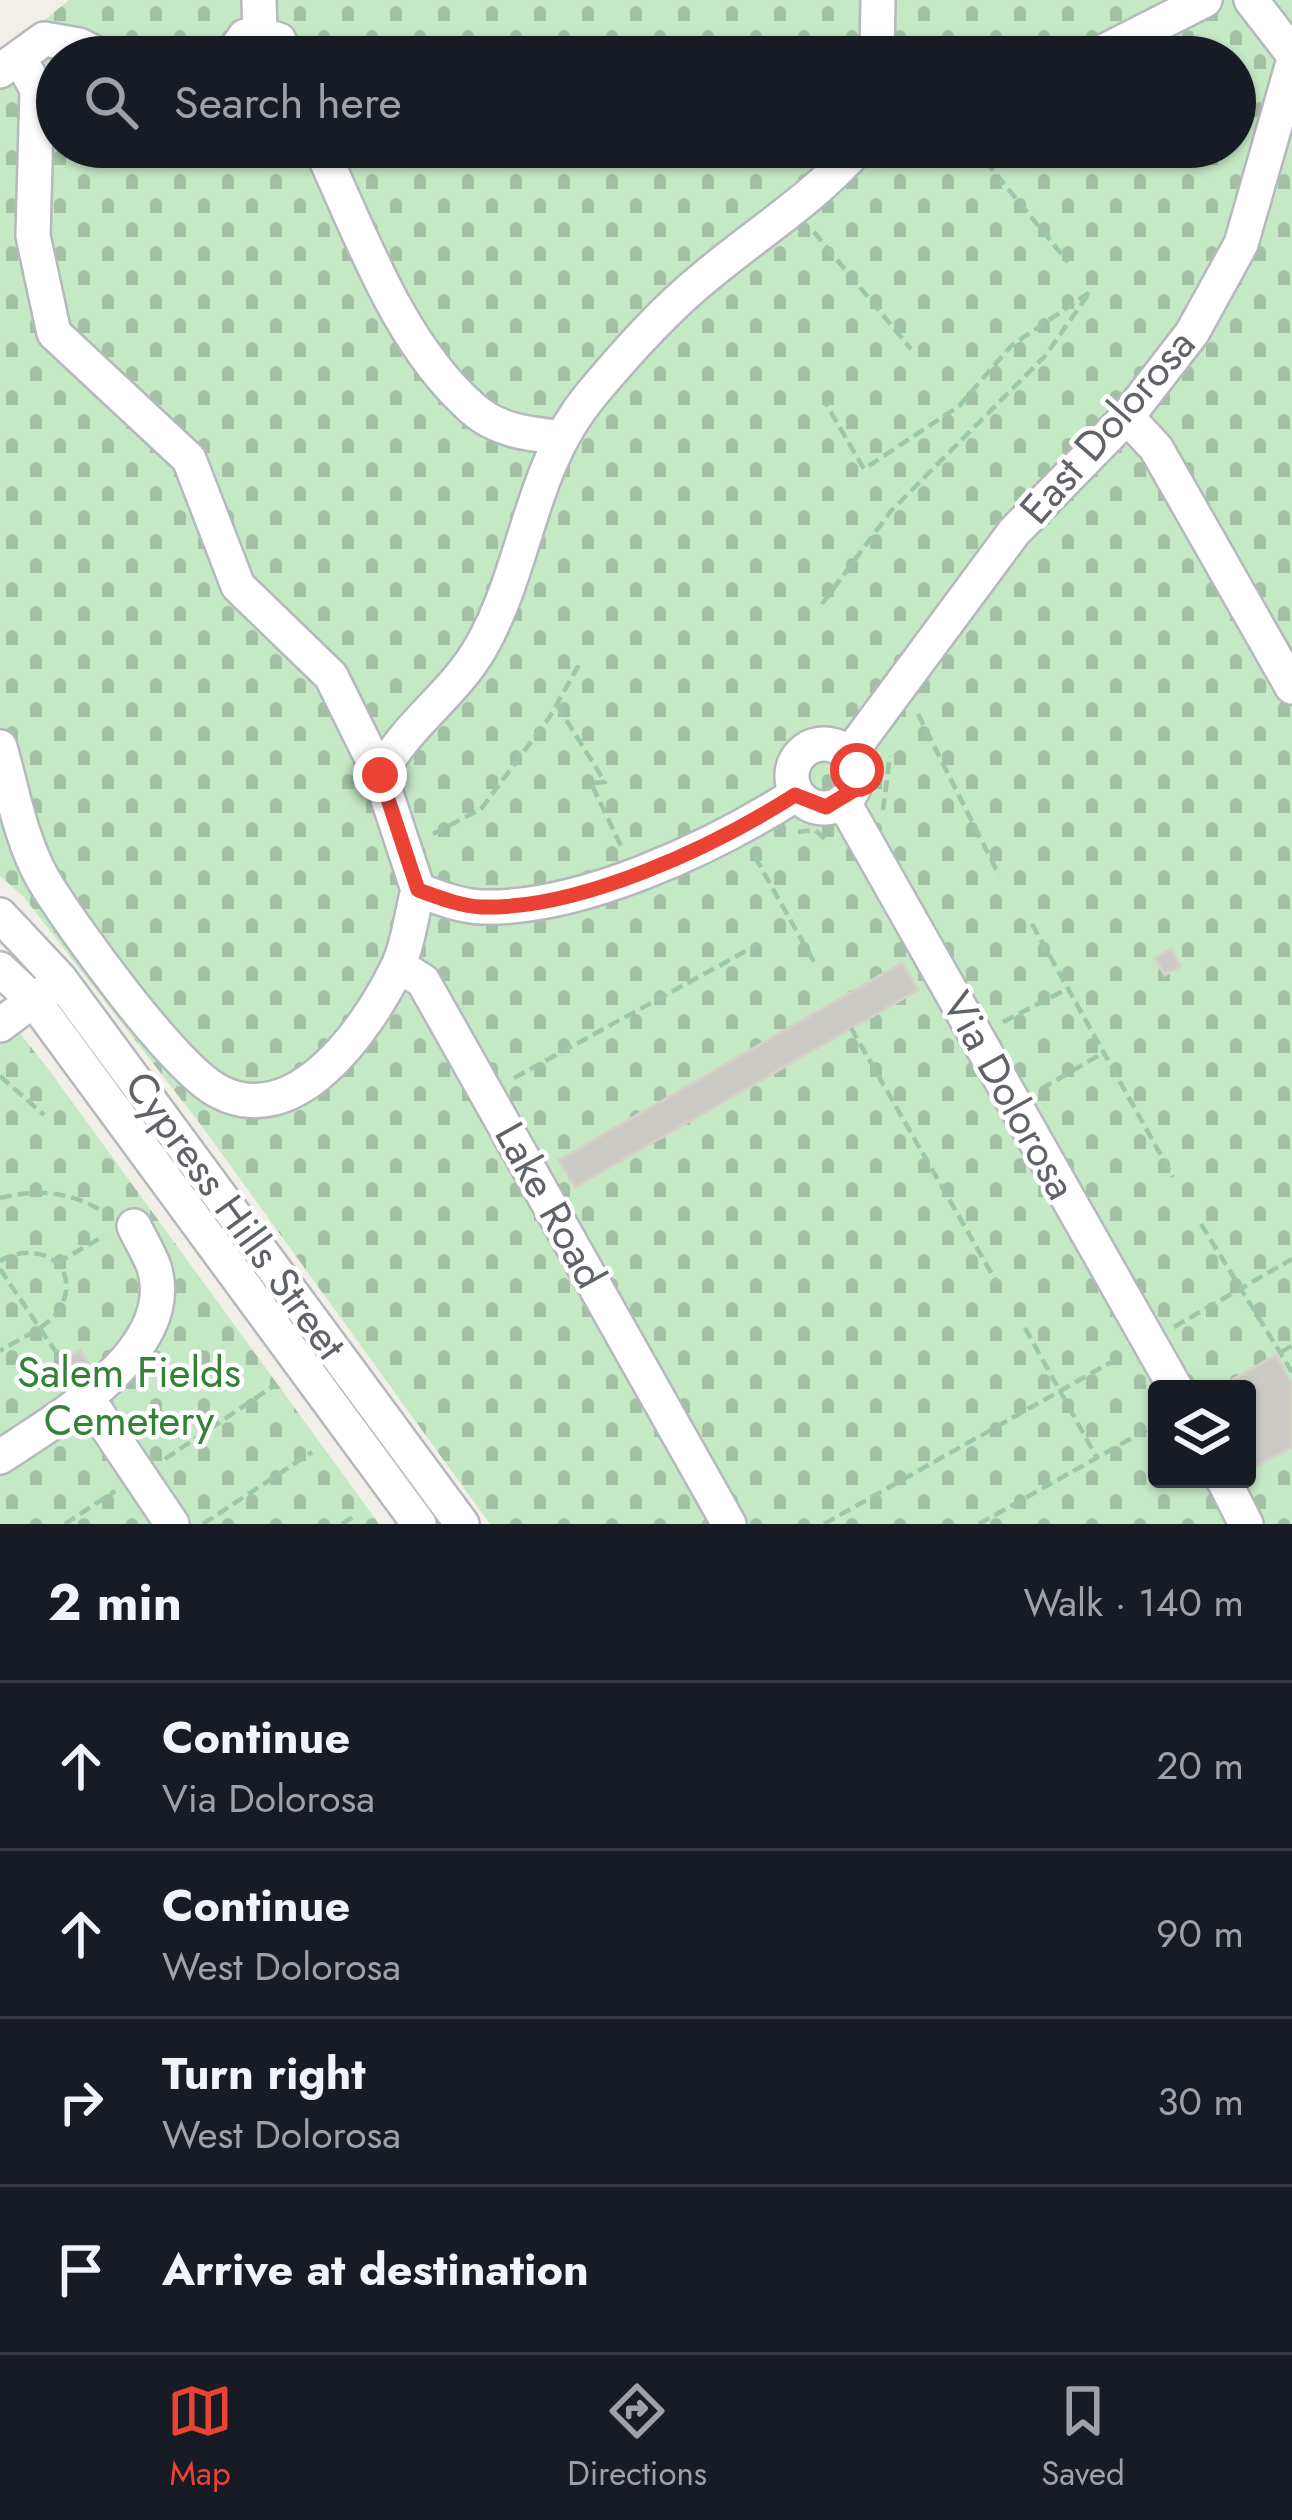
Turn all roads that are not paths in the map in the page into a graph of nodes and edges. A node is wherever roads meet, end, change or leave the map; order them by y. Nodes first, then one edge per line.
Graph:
1 (878, 0) edge
2 (1205, 0) edge
3 (1251, 0) edge
4 (877, 36) edge
5 (1134, 36) edge
6 (36, 45) edge
7 (1292, 53) edge
8 (9, 64) edge
9 (1292, 66) edge
10 (36, 88) edge
11 (36, 126) edge
12 (330, 168) edge
13 (841, 168) edge
14 (1127, 417) junction
15 (558, 437) junction
16 (1292, 687) edge
17 (0, 747) edge
18 (851, 752) junction
19 (380, 775) junction
20 (795, 795) junction
21 (843, 800) junction
22 (418, 890) junction
23 (0, 915) edge
24 (399, 966) junction
25 (0, 969) edge
26 (60, 979) junction
27 (34, 1001) junction
28 (0, 1025) edge
29 (126, 1226) road end
30 (1171, 1380) edge
31 (88, 1399) junction
32 (0, 1457) edge
33 (1228, 1488) edge
34 (172, 1524) edge
35 (419, 1524) edge
36 (462, 1524) edge
37 (729, 1524) edge
38 (1246, 1524) edge

1 - 4 street
2 - 5 street
3 - 7 street
6 - 8 street
8 - 10 street
9 - 14 street, East Dolorosa
11 - 19 street
12 - 15 street
13 - 15 street
14 - 16 street
14 - 18 street, East Dolorosa
15 - 19 street
17 - 24 street
18 - 20 street
18 - 21 street
19 - 22 street
20 - 21 street
20 - 22 street
21 - 30 street, Via Dolorosa
22 - 24 street
23 - 26 street, Cypress Hills Street
24 - 37 street, Lake Road
25 - 27 street, Cypress Hills Street
26 - 27 street
26 - 36 street, Cypress Hills Street
27 - 28 street
27 - 35 street, Cypress Hills Street
29 - 31 street
31 - 32 street
31 - 34 street
33 - 38 street

